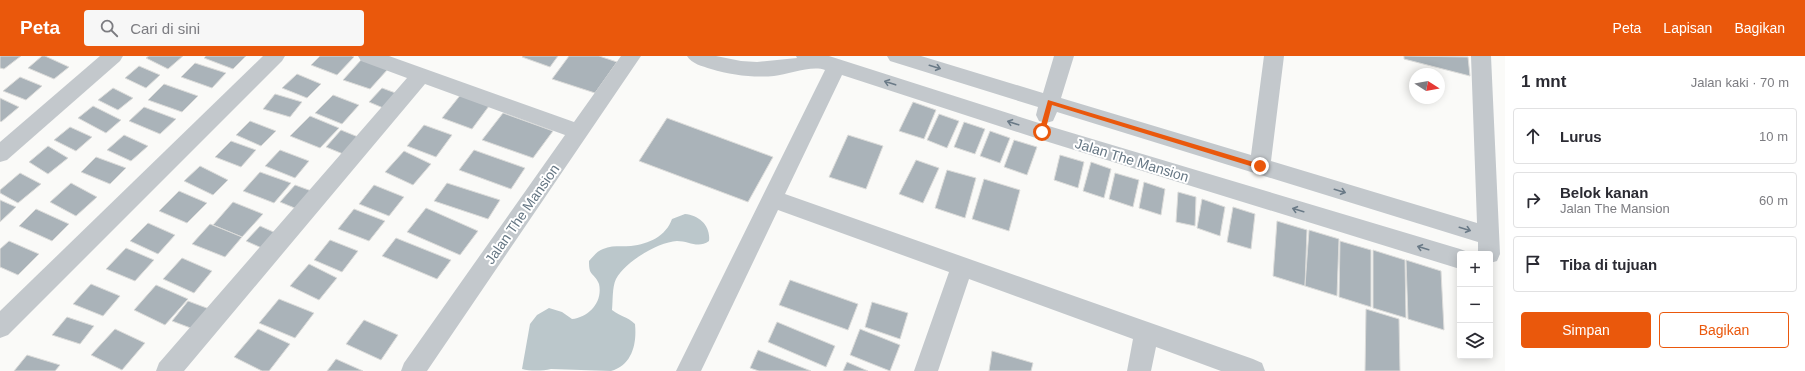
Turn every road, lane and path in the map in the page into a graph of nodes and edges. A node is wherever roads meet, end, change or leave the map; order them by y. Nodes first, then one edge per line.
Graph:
1 (113, 56) edge
2 (275, 56) edge
3 (368, 56) edge
4 (631, 56) edge
5 (697, 56) edge
6 (898, 56) edge
7 (1064, 56) edge
8 (1274, 56) edge
9 (1480, 56) edge
10 (820, 60) edge
11 (421, 75) junction
12 (1050, 102) junction
13 (578, 132) junction
14 (1042, 132) junction
15 (0, 154) edge
16 (1260, 166) junction
17 (773, 199) junction
18 (1489, 245) edge
19 (1457, 259) edge
20 (962, 266) junction
21 (0, 327) edge
22 (1146, 334) junction
23 (168, 371) edge
24 (413, 371) edge
25 (688, 371) edge
26 (926, 371) edge
27 (1139, 371) edge
28 (1253, 371) edge

1 - 15 street
2 - 21 street
3 - 11 street
4 - 13 street, Jalan The Mansion
5 - 10 street
6 -> 12 street
7 - 12 street
8 - 16 street
9 - 18 street
14 -> 10 street, Jalan The Mansion
10 - 17 street
11 - 13 street
11 - 23 street
12 - 14 street
12 - 16 street
13 - 24 street, Jalan The Mansion
19 -> 14 street, Jalan The Mansion
16 -> 18 street
17 - 20 street
17 - 25 street
20 - 22 street
20 - 26 street
22 - 27 street
22 - 28 street

